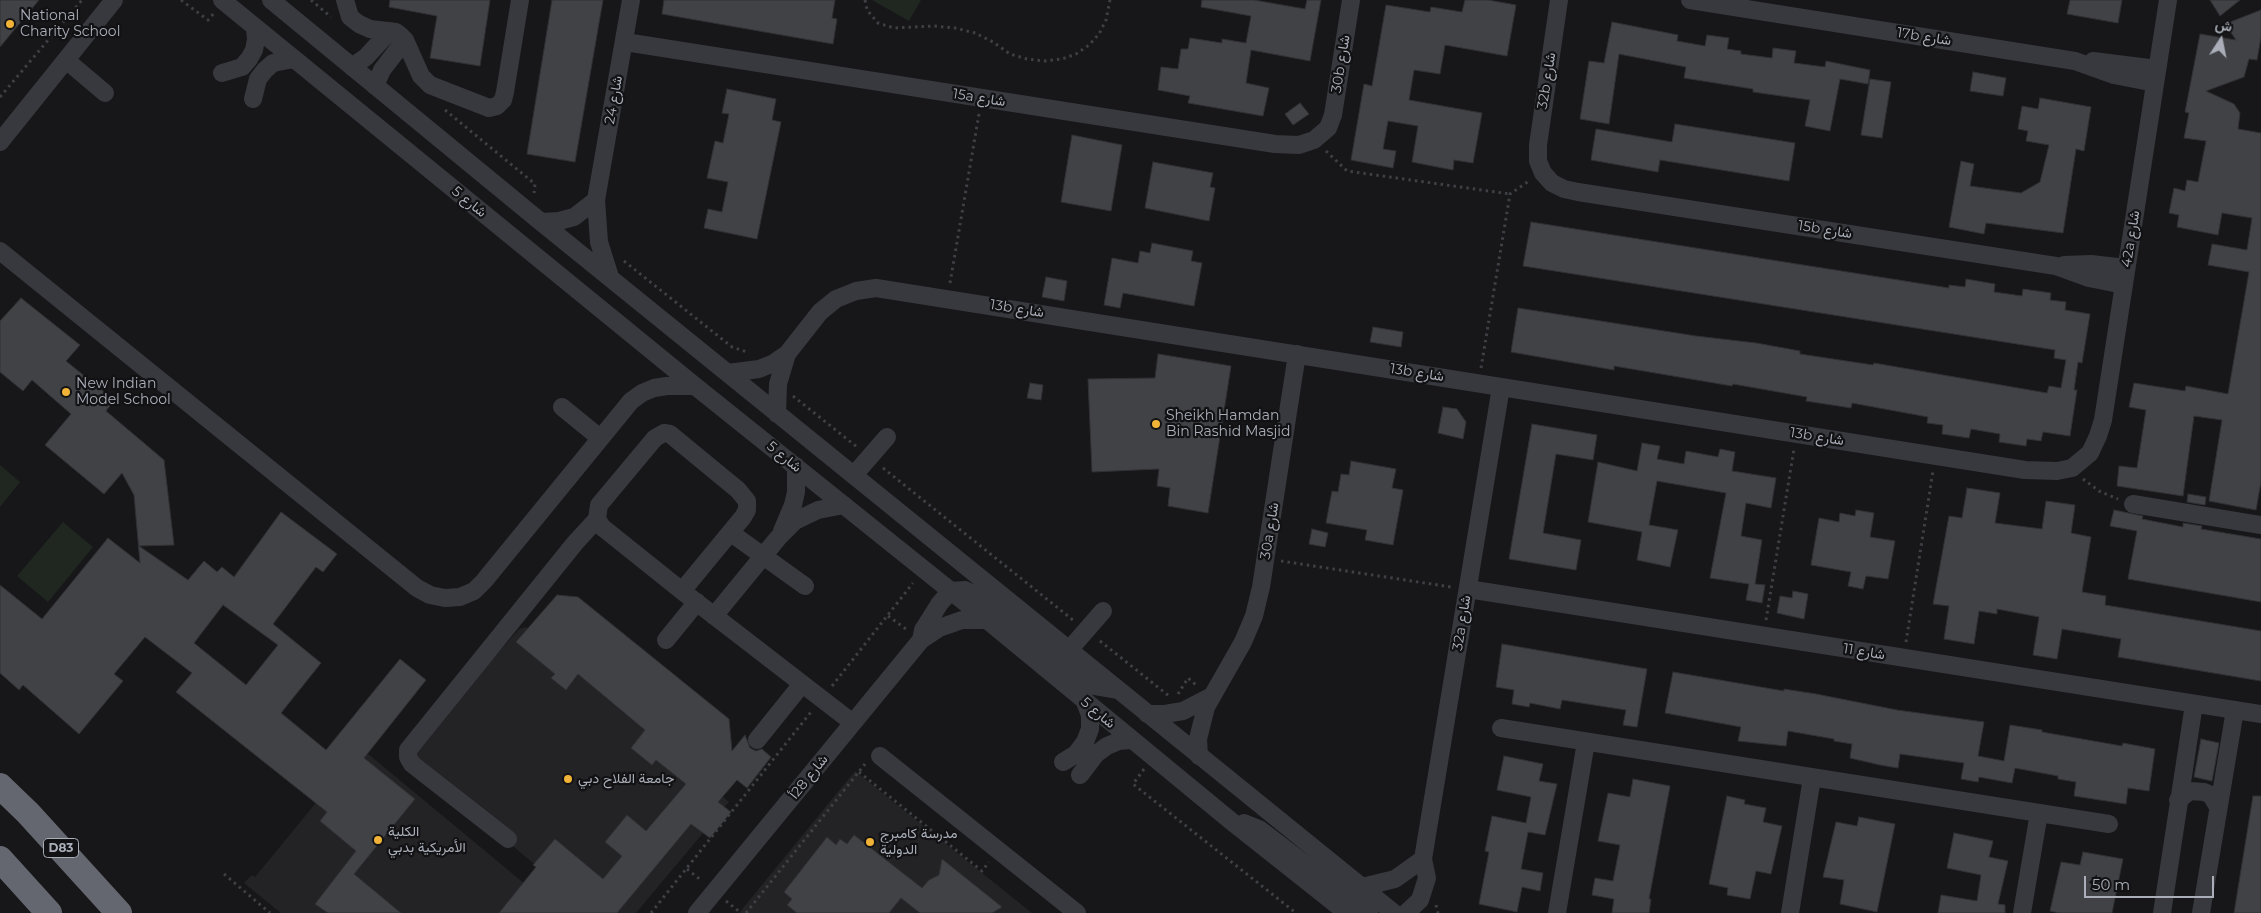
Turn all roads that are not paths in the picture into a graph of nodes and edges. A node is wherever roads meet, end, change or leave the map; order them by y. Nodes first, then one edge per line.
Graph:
1 (114, 0) edge
2 (271, 0) edge
3 (345, 0) edge
4 (520, 0) edge
5 (631, 0) edge
6 (1351, 0) edge
7 (1559, 0) edge
8 (1690, 0) edge
9 (2168, 0) edge
10 (223, 1) edge
11 (255, 28) junction
12 (390, 31) junction
13 (405, 40) junction
14 (625, 42) junction
15 (294, 59) junction
16 (66, 60) junction
17 (352, 67) junction
18 (222, 74) dead end
19 (2156, 76) junction
20 (374, 86) junction
21 (105, 93) dead end
22 (253, 99) dead end
23 (1328, 128) joint
24 (0, 142) edge
25 (1540, 167) joint
26 (596, 200) junction
27 (541, 222) junction
28 (0, 251) edge
29 (2125, 276) junction
30 (610, 278) junction
31 (787, 354) junction
32 (1297, 354) junction
33 (728, 373) junction
34 (695, 386) junction
35 (1501, 387) junction
36 (562, 407) dead end
37 (777, 414) junction
38 (887, 437) dead end
39 (600, 438) junction
40 (796, 466) junction
41 (2072, 468) joint
42 (854, 475) junction
43 (2133, 504) road end
44 (844, 505) junction
45 (597, 520) junction
46 (2261, 525) edge
47 (731, 533) junction
48 (778, 538) junction
49 (764, 556) junction
50 (805, 586) dead end
51 (1468, 589) junction
52 (682, 591) junction
53 (951, 591) junction
54 (697, 602) junction
55 (1103, 611) dead end
56 (714, 616) junction
57 (986, 620) junction
58 (666, 640) dead end
59 (921, 640) junction
60 (1069, 650) junction
61 (802, 684) junction
62 (1118, 689) junction
63 (1210, 697) junction
64 (1085, 702) junction
65 (2194, 704) junction
66 (2235, 710) junction
67 (1147, 714) junction
68 (2261, 714) edge
69 (853, 724) junction
70 (1501, 728) dead end
71 (757, 740) dead end
72 (1131, 740) junction
73 (1586, 742) junction
74 (1199, 756) junction
75 (874, 759) road end
76 (1063, 762) dead end
77 (1080, 775) dead end
78 (1812, 778) junction
79 (0, 786) edge
80 (2178, 800) junction
81 (2218, 808) junction
82 (2039, 813) junction
83 (1231, 821) junction
84 (2109, 824) dead end
85 (508, 839) dead end
86 (1423, 858) junction
87 (0, 859) edge
88 (0, 879) edge
89 (1362, 887) junction
90 (1342, 911) edge
91 (36, 913) edge
92 (49, 913) edge
93 (119, 913) edge
94 (697, 913) edge
95 (1077, 913) edge
96 (1369, 913) edge
97 (1394, 913) edge
98 (1406, 913) edge
99 (1557, 913) edge
100 (1790, 913) edge
101 (2022, 913) edge
102 (2162, 913) edge
103 (2201, 913) edge

1 - 16 street
2 - 17 street
3 - 12 street
4 - 13 street
5 - 14 street, شارع 24
6 - 23 street, 30b شارع
7 - 25 street, 32b شارع
8 - 19 street, 17b شارع
9 - 19 street, 42a شارع
10 - 11 street, شارع 5
11 - 15 street, شارع 5
11 - 18 street
12 - 13 street
12 - 17 street
13 - 20 street
14 - 23 street, 15a شارع
14 - 26 street, شارع 24
15 - 22 street
15 - 34 street, شارع 5
16 - 21 street
16 - 24 street
17 - 20 street
19 - 29 street, 42a شارع
20 - 27 street
25 - 29 street, 15b شارع
26 - 27 street
26 - 30 street, شارع 24
27 - 30 street
28 - 39 street
29 - 41 street, 42a شارع
30 - 33 street
31 - 32 street, 13b شارع
31 - 33 street, 13b شارع
31 - 37 street, 13b شارع
32 - 35 street, 13b شارع
32 - 63 street, 30a شارع
33 - 37 street
34 - 39 street
34 - 40 street, شارع 5
35 - 41 street, 13b شارع
35 - 51 street, 32a شارع
36 - 39 street
37 - 42 street
38 - 42 street
40 - 44 street, شارع 5
40 - 48 street
42 - 60 street
43 - 46 street
44 - 48 street
44 - 53 street, شارع 5
45 - 47 street
45 - 52 street
45 - 85 street
47 - 49 street
47 - 52 street
48 - 49 street
49 - 50 street
49 - 56 street
51 - 65 street, شارع 11
51 - 86 street, 32a شارع
52 - 54 street
53 - 57 street, شارع 5
53 - 59 street, شارع 28أ
53 - 62 street
54 - 56 street
54 - 58 street
55 - 60 street
56 - 61 street
57 - 59 street, شارع 28أ
57 - 64 street, شارع 5
59 - 69 street, شارع 28أ
60 - 62 street
61 - 69 street
61 - 71 street
62 - 67 street
63 - 67 street, 30a شارع
63 - 74 street, 30a شارع
64 - 72 street, شارع 5
64 - 76 street
65 - 66 street, شارع 11
65 - 80 street
66 - 68 street, شارع 11
66 - 81 street
67 - 74 street
69 - 94 street, شارع 28أ
70 - 73 street
72 - 77 street
72 - 83 street, شارع 5
73 - 78 street
73 - 99 street
74 - 89 street
75 - 95 street
78 - 82 street
78 - 100 street
79 - 93 highway, D83
80 - 81 street
80 - 102 street
81 - 103 street
82 - 84 street
82 - 101 street
83 - 90 street, شارع 5
83 - 96 street
86 - 89 street
86 - 98 street, 32a شارع
87 - 92 highway
88 - 91 highway
89 - 97 street

